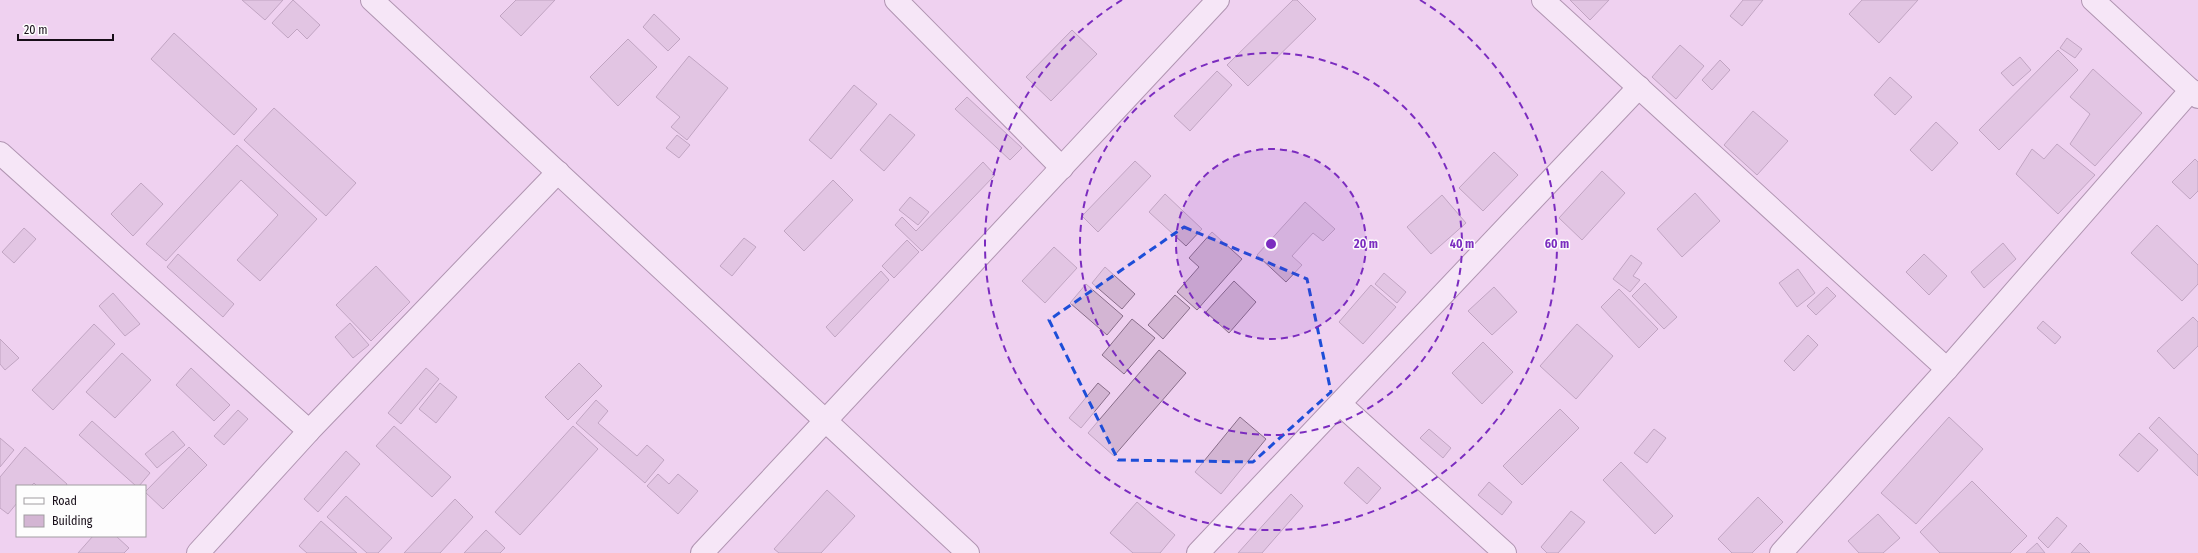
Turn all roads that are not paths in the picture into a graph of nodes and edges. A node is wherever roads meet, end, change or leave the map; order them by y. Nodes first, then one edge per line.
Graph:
1 (372, 0) edge
2 (896, 0) edge
3 (1218, 0) edge
4 (1543, 0) edge
5 (2093, 0) edge
6 (1638, 87) junction
7 (2194, 94) edge
8 (0, 153) edge
9 (1062, 168) junction
10 (558, 172) junction
11 (1947, 369) junction
12 (1340, 404) junction
13 (825, 420) junction
14 (308, 431) junction
15 (198, 553) edge
16 (702, 553) edge
17 (968, 553) edge
18 (1198, 553) edge
19 (1505, 553) edge
20 (1781, 553) edge

1 - 10 street
2 - 9 street
3 - 9 street
4 - 6 street
5 - 7 street
6 - 11 street
6 - 12 street
7 - 11 street
8 - 14 street
9 - 13 street
10 - 13 street
10 - 14 street
11 - 20 street
12 - 18 street
12 - 19 street
13 - 16 street
13 - 17 street
14 - 15 street

